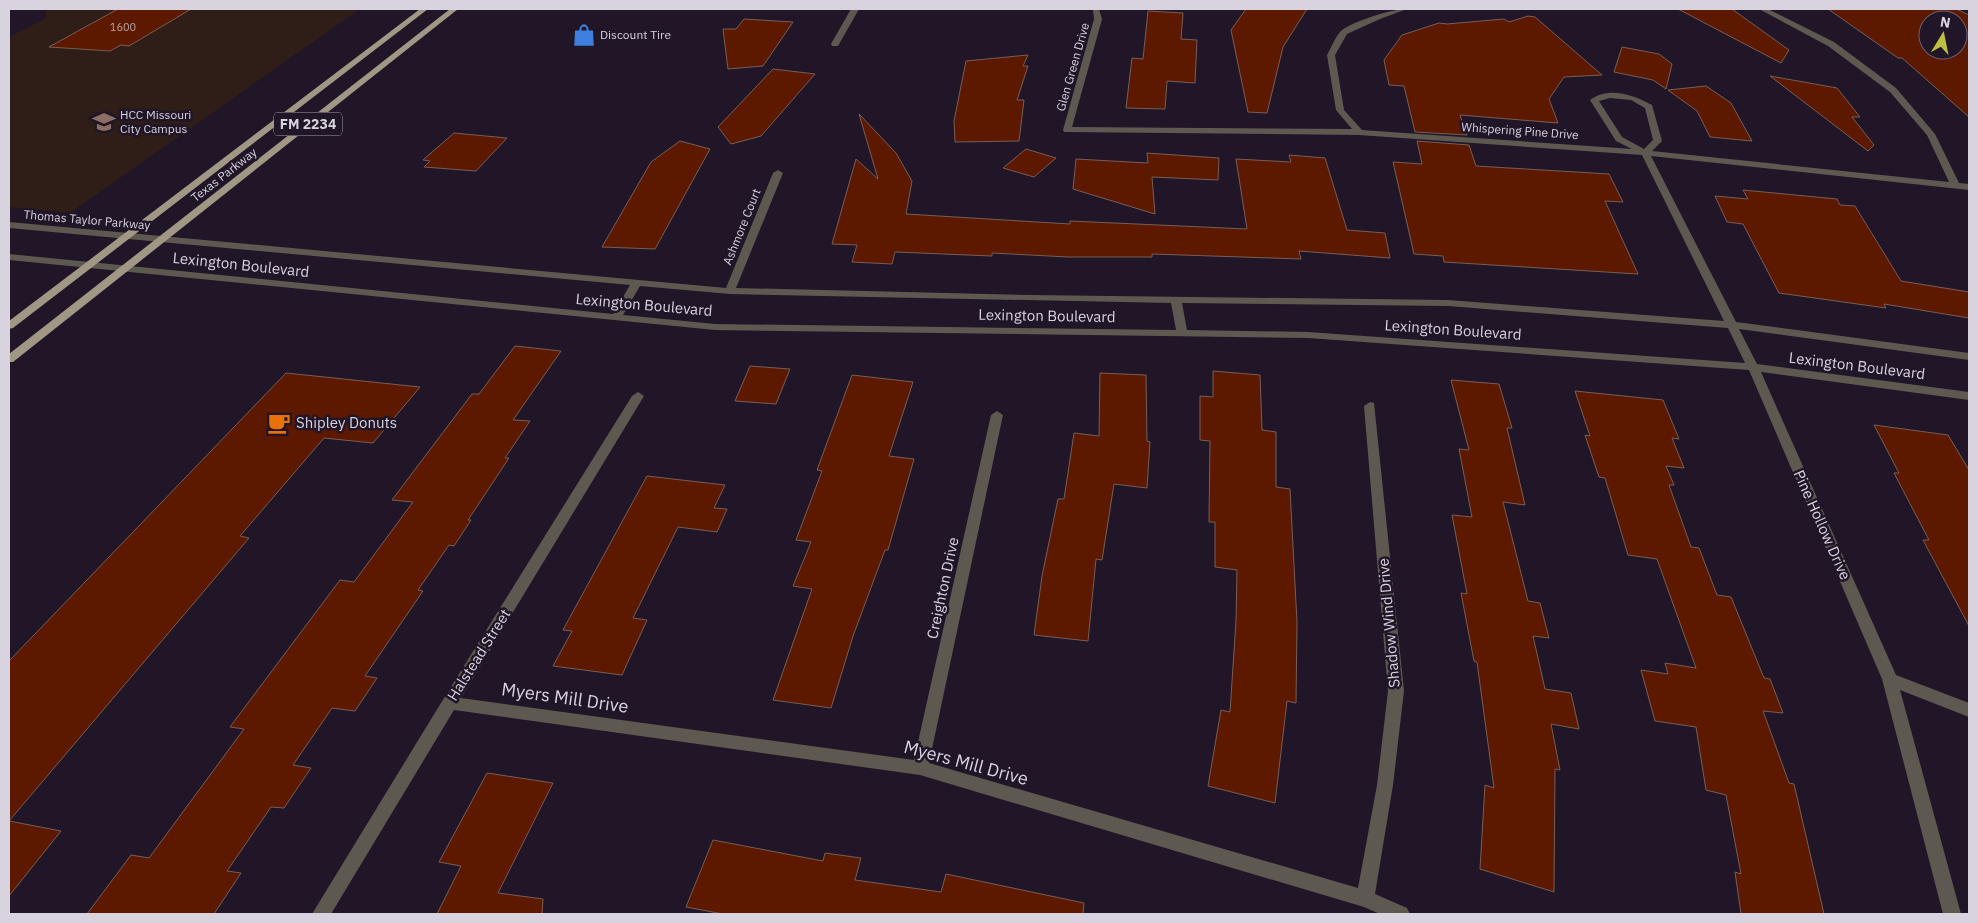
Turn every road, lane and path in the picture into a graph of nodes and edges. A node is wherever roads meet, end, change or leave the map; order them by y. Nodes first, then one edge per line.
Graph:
1 (424, 9) edge
2 (454, 9) edge
3 (855, 9) edge
4 (1096, 9) edge
5 (1404, 9) edge
6 (1763, 9) edge
7 (835, 44) dead end
8 (1067, 130) joint
9 (1359, 132) junction
10 (1645, 153) junction
11 (778, 173) dead end
12 (1955, 185) junction
13 (1969, 187) edge
14 (9, 225) edge
15 (127, 235) junction
16 (163, 240) junction
17 (9, 257) edge
18 (89, 265) junction
19 (124, 268) junction
20 (637, 283) junction
21 (730, 290) junction
22 (1176, 299) junction
23 (616, 318) junction
24 (1732, 325) junction
25 (9, 326) edge
26 (1182, 333) junction
27 (1969, 356) edge
28 (9, 359) edge
29 (1753, 367) junction
30 (638, 396) dead end
31 (1969, 396) edge
32 (1370, 406) dead end
33 (997, 415) dead end
34 (1890, 679) junction
35 (449, 703) junction
36 (1969, 710) edge
37 (920, 768) junction
38 (1365, 899) junction
39 (321, 914) edge
40 (1401, 914) edge
41 (1952, 914) edge

1 - 15 main road, Texas Parkway / FM 2234
2 - 16 main road, Texas Parkway / FM 2234
3 - 7 street
4 - 8 street, Glen Green Drive
5 - 9 street
6 - 12 street
8 - 9 street, Whispering Pine Drive
9 - 10 street, Whispering Pine Drive
10 - 10 street
10 - 12 street, Whispering Pine Drive
10 - 24 street, Pine Hollow Drive
11 - 21 street, Ashmore Court
12 - 13 street, Whispering Pine Drive
14 - 15 street, Thomas Taylor Parkway
15 - 16 street, Thomas Taylor Parkway
15 - 18 main road, Texas Parkway / FM 2234
16 - 19 main road, Texas Parkway / FM 2234
16 - 20 street, Lexington Boulevard
17 - 18 street
18 - 19 street
18 - 25 main road, Texas Parkway / FM 2234
19 - 23 street, Lexington Boulevard
19 - 28 main road, Texas Parkway / FM 2234
20 - 21 street, Lexington Boulevard
20 - 23 street
21 - 22 street, Lexington Boulevard
22 - 24 street, Lexington Boulevard
22 - 26 street
23 - 26 street, Lexington Boulevard
24 - 27 street, Lexington Boulevard
24 - 29 street, Pine Hollow Drive
26 - 29 street, Lexington Boulevard
29 - 31 street, Lexington Boulevard
29 - 34 street, Pine Hollow Drive
30 - 35 street, Halstead Street
32 - 38 street, Shadow Wind Drive
33 - 37 street, Creighton Drive
34 - 36 street
34 - 41 street, Pine Hollow Drive
35 - 37 street, Myers Mill Drive
35 - 39 street, Halstead Street
37 - 38 street, Myers Mill Drive
38 - 40 street, Myers Mill Drive

